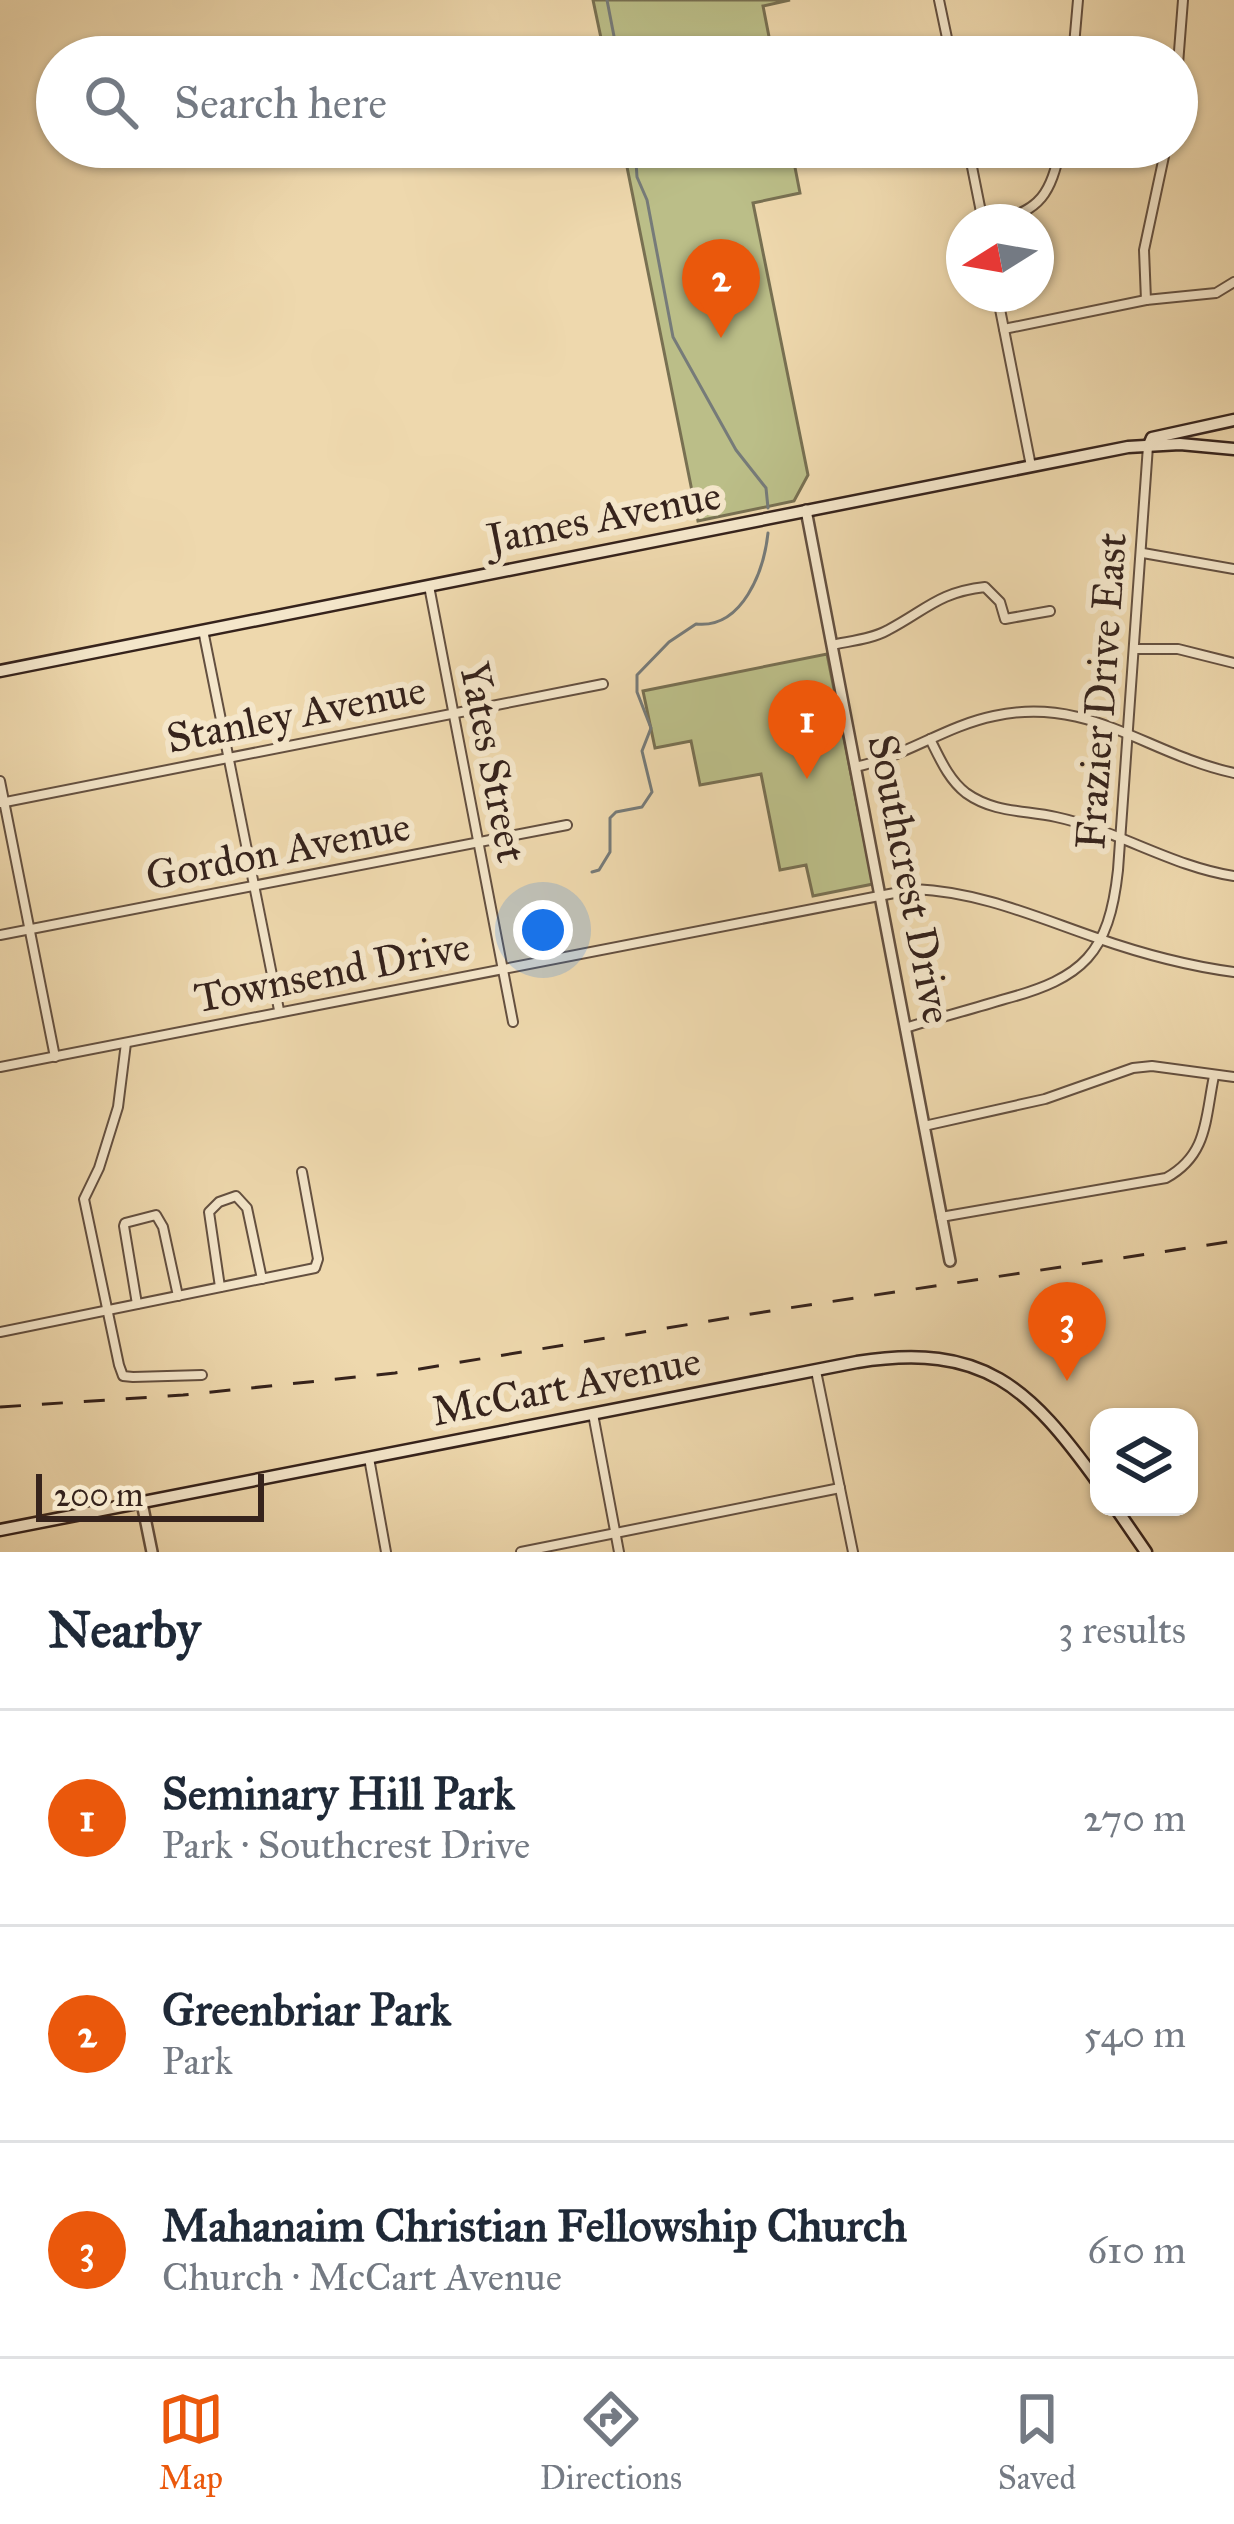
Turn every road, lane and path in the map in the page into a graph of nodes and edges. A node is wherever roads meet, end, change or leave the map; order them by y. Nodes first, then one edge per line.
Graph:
1 (939, 0) edge
2 (1078, 0) edge
3 (1183, 0) edge
4 (947, 36) edge
5 (1075, 36) edge
6 (1180, 36) edge
7 (972, 168) edge
8 (1055, 168) edge
9 (1162, 168) edge
10 (979, 204) edge
11 (1037, 204) edge
12 (1234, 282) edge
13 (1146, 301) junction
14 (1001, 312) edge
15 (1004, 329) junction
16 (1234, 422) edge
17 (1148, 445) junction
18 (1230, 446) edge
19 (1030, 466) junction
20 (806, 510) junction
21 (1143, 553) junction
22 (1234, 569) edge
23 (429, 585) junction
24 (1050, 611) dead end
25 (203, 630) junction
26 (832, 645) junction
27 (1135, 649) junction
28 (1234, 663) edge
29 (0, 671) edge
30 (603, 684) dead end
31 (453, 714) junction
32 (1127, 734) junction
33 (930, 740) junction
34 (229, 758) junction
35 (855, 767) junction
36 (1234, 773) edge
37 (0, 781) edge
38 (2, 803) edge
39 (567, 825) dead end
40 (1120, 836) junction
41 (478, 842) junction
42 (1234, 876) edge
43 (253, 886) junction
44 (880, 895) junction
45 (29, 929) junction
46 (0, 935) edge
47 (1101, 940) junction
48 (502, 969) junction
49 (1234, 972) edge
50 (279, 1010) junction
51 (513, 1022) dead end
52 (905, 1028) junction
53 (126, 1043) junction
54 (55, 1057) junction
55 (0, 1067) edge
56 (1214, 1076) junction
57 (1234, 1077) edge
58 (924, 1126) junction
59 (302, 1172) dead end
60 (941, 1217) junction
61 (950, 1261) dead end
62 (262, 1279) junction
63 (220, 1287) junction
64 (178, 1296) junction
65 (137, 1304) junction
66 (106, 1310) junction
67 (0, 1332) edge
68 (816, 1371) junction
69 (202, 1375) dead end
70 (593, 1414) junction
71 (369, 1458) junction
72 (1090, 1472) edge
73 (840, 1488) junction
74 (142, 1502) junction
75 (1121, 1516) edge
76 (0, 1530) edge
77 (616, 1533) junction
78 (152, 1552) edge
79 (386, 1552) edge
80 (521, 1552) edge
81 (619, 1552) edge
82 (853, 1552) edge
83 (1146, 1552) edge

1 - 4 street
2 - 5 street
3 - 6 street
7 - 10 street
8 - 11 street
9 - 13 street
12 - 13 street
13 - 15 street
14 - 15 street
15 - 19 street
16 - 17 main road
16 - 18 main road, James Avenue
17 - 18 main road, James Avenue
17 - 19 main road, James Avenue
17 - 21 street, Frazier Drive East
19 - 20 main road, James Avenue
20 - 23 main road, James Avenue
20 - 26 street, Southcrest Drive
21 - 22 street
21 - 27 street, Frazier Drive East
23 - 25 main road, James Avenue
23 - 31 street, Yates Street
24 - 26 street
25 - 29 main road, James Avenue
25 - 34 street
26 - 35 street, Southcrest Drive
27 - 28 street
27 - 32 street, Frazier Drive East
30 - 31 street, Stanley Avenue
31 - 34 street, Stanley Avenue
31 - 41 street, Yates Street
32 - 33 street
32 - 36 street
32 - 40 street, Frazier Drive East
33 - 35 street
33 - 40 street
34 - 38 street, Stanley Avenue
34 - 43 street
35 - 44 street, Southcrest Drive
37 - 38 street
38 - 45 street
39 - 41 street, Gordon Avenue
40 - 42 street
40 - 47 street, Frazier Drive East
41 - 43 street, Gordon Avenue
41 - 48 street, Yates Street
43 - 45 street, Gordon Avenue
43 - 50 street
44 - 47 street, Townsend Drive
44 - 48 street, Townsend Drive
44 - 52 street, Southcrest Drive
45 - 46 street, Gordon Avenue
45 - 54 street
47 - 49 street, Townsend Drive
47 - 52 street
48 - 50 street, Townsend Drive
48 - 51 street, Yates Street
50 - 53 street, Townsend Drive
52 - 58 street, Southcrest Drive
53 - 54 street, Townsend Drive
53 - 66 street
54 - 55 street, Townsend Drive
56 - 57 street
56 - 58 street
56 - 60 street
58 - 60 street, Southcrest Drive
59 - 62 street
60 - 61 street, Southcrest Drive
62 - 63 street
62 - 63 street
63 - 64 street
64 - 65 street
64 - 65 street
65 - 66 street
66 - 67 street
66 - 69 street
68 - 70 main road, McCart Avenue
68 - 72 main road, McCart Avenue
68 - 73 street
70 - 71 main road, McCart Avenue
70 - 77 street
71 - 74 main road, McCart Avenue
71 - 79 street
73 - 77 street
73 - 82 street
74 - 76 main road, McCart Avenue
74 - 78 street
75 - 83 main road
77 - 80 street
77 - 81 street

